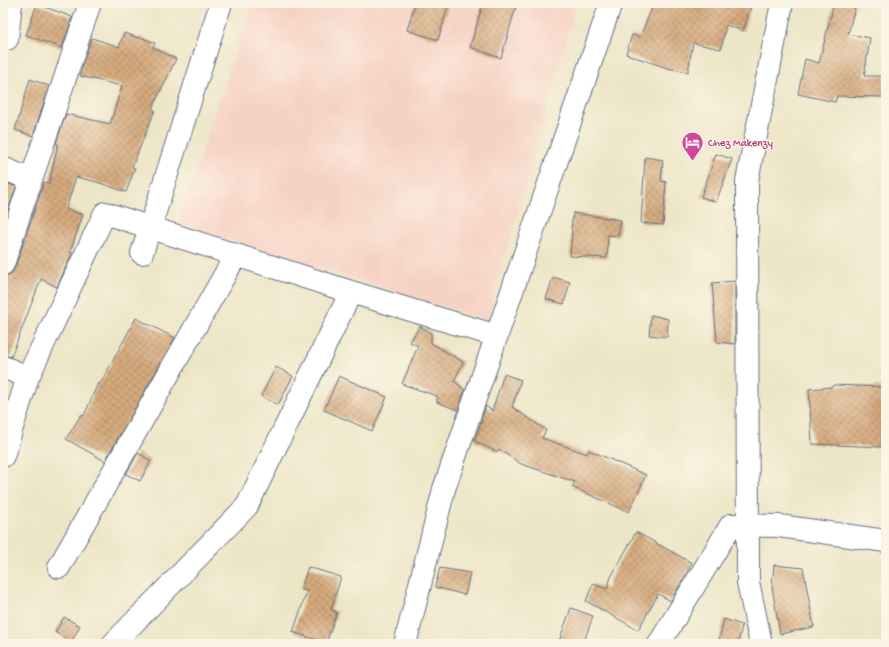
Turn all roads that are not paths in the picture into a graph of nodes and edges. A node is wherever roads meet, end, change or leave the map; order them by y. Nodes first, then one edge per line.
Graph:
1 (11, 3) edge
2 (90, 3) edge
3 (221, 3) edge
4 (611, 3) edge
5 (782, 3) edge
6 (7, 39) dead end
7 (3, 168) edge
8 (31, 180) junction
9 (150, 228) junction
10 (142, 253) dead end
11 (236, 255) junction
12 (3, 264) edge
13 (351, 292) junction
14 (497, 336) junction
15 (3, 367) edge
16 (28, 377) junction
17 (3, 456) edge
18 (748, 526) junction
19 (886, 541) edge
20 (59, 567) dead end
21 (112, 644) edge
22 (405, 644) edge
23 (659, 644) edge
24 (761, 644) edge

1 - 6 street
2 - 8 street
3 - 9 street
4 - 14 street
5 - 18 street
7 - 8 street
8 - 12 street
9 - 10 street
9 - 11 street
9 - 16 street
11 - 13 street
11 - 20 street
13 - 14 street
13 - 21 street
14 - 22 street
15 - 16 street
16 - 17 street
18 - 19 street
18 - 23 street
18 - 24 street

